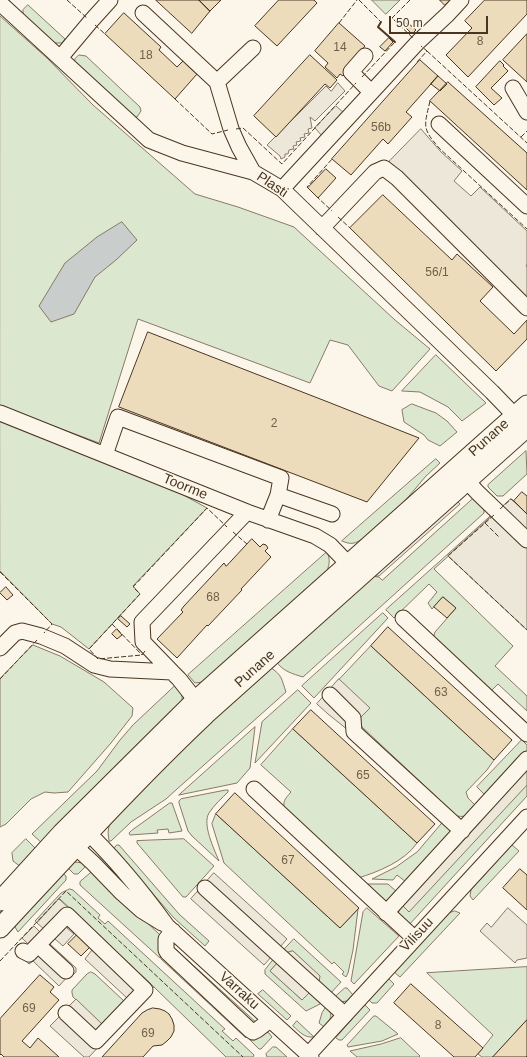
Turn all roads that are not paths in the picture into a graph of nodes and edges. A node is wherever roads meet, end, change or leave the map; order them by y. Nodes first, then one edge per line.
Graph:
1 (110, 0) edge
2 (461, 0) edge
3 (0, 3) edge
4 (143, 13) dead end
5 (253, 48) dead end
6 (365, 56) dead end
7 (60, 58) junction
8 (217, 82) junction
9 (513, 88) dead end
10 (371, 92) junction
11 (527, 112) edge
12 (439, 124) dead end
13 (253, 172) junction
14 (282, 189) junction
15 (527, 206) edge
16 (322, 228) junction
17 (527, 308) edge
18 (0, 413) edge
19 (524, 419) edge
20 (105, 455) junction
21 (461, 475) junction
22 (278, 495) junction
23 (247, 512) junction
24 (332, 514) dead end
25 (268, 520) junction
26 (527, 540) edge
27 (354, 570) junction
28 (404, 618) dead end
29 (0, 648) edge
30 (172, 672) junction
31 (330, 695) dead end
32 (201, 707) junction
33 (527, 734) edge
34 (527, 759) edge
35 (254, 789) dead end
36 (525, 824) edge
37 (75, 829) junction
38 (462, 831) junction
39 (76, 847) junction
40 (205, 888) dead end
41 (0, 901) edge
42 (386, 912) junction
43 (0, 928) edge
44 (170, 928) junction
45 (414, 938) junction
46 (38, 946) junction
47 (23, 951) dead end
48 (66, 971) dead end
49 (66, 1013) dead end
50 (345, 1016) junction
51 (270, 1020) junction
52 (310, 1056) edge

1 - 7 street
2 - 10 street
3 - 7 street, Plasti
4 - 8 street
5 - 8 street
6 - 10 street
7 - 13 street, Plasti
8 - 13 street
9 - 11 street
10 - 14 street
12 - 15 street
13 - 14 street, Plasti
14 - 16 street, Plasti
16 - 17 street
16 - 19 street, Plasti
18 - 20 street, Toorme
19 - 21 main road, Punane
20 - 22 street
20 - 23 street, Toorme
21 - 26 street
21 - 27 main road, Punane
22 - 24 street
22 - 25 street
23 - 25 street, Toorme
23 - 30 street
25 - 27 street, Toorme
27 - 32 main road, Punane
28 - 33 street
29 - 30 street
30 - 32 street
31 - 38 street
32 - 37 main road, Punane
34 - 38 street
35 - 42 street
36 - 45 street, Vilisuu
37 - 39 main road, Punane
37 - 41 main road, Punane
37 - 44 street, Varraku
38 - 42 street
39 - 43 main road, Punane
39 - 44 street, Varraku
40 - 50 street
42 - 45 street
44 - 51 street, Varraku
44 - 51 street
45 - 50 street, Vilisuu
46 - 47 street
46 - 48 street
46 - 49 street
50 - 52 street, Vilisuu
51 - 52 street, Varraku

